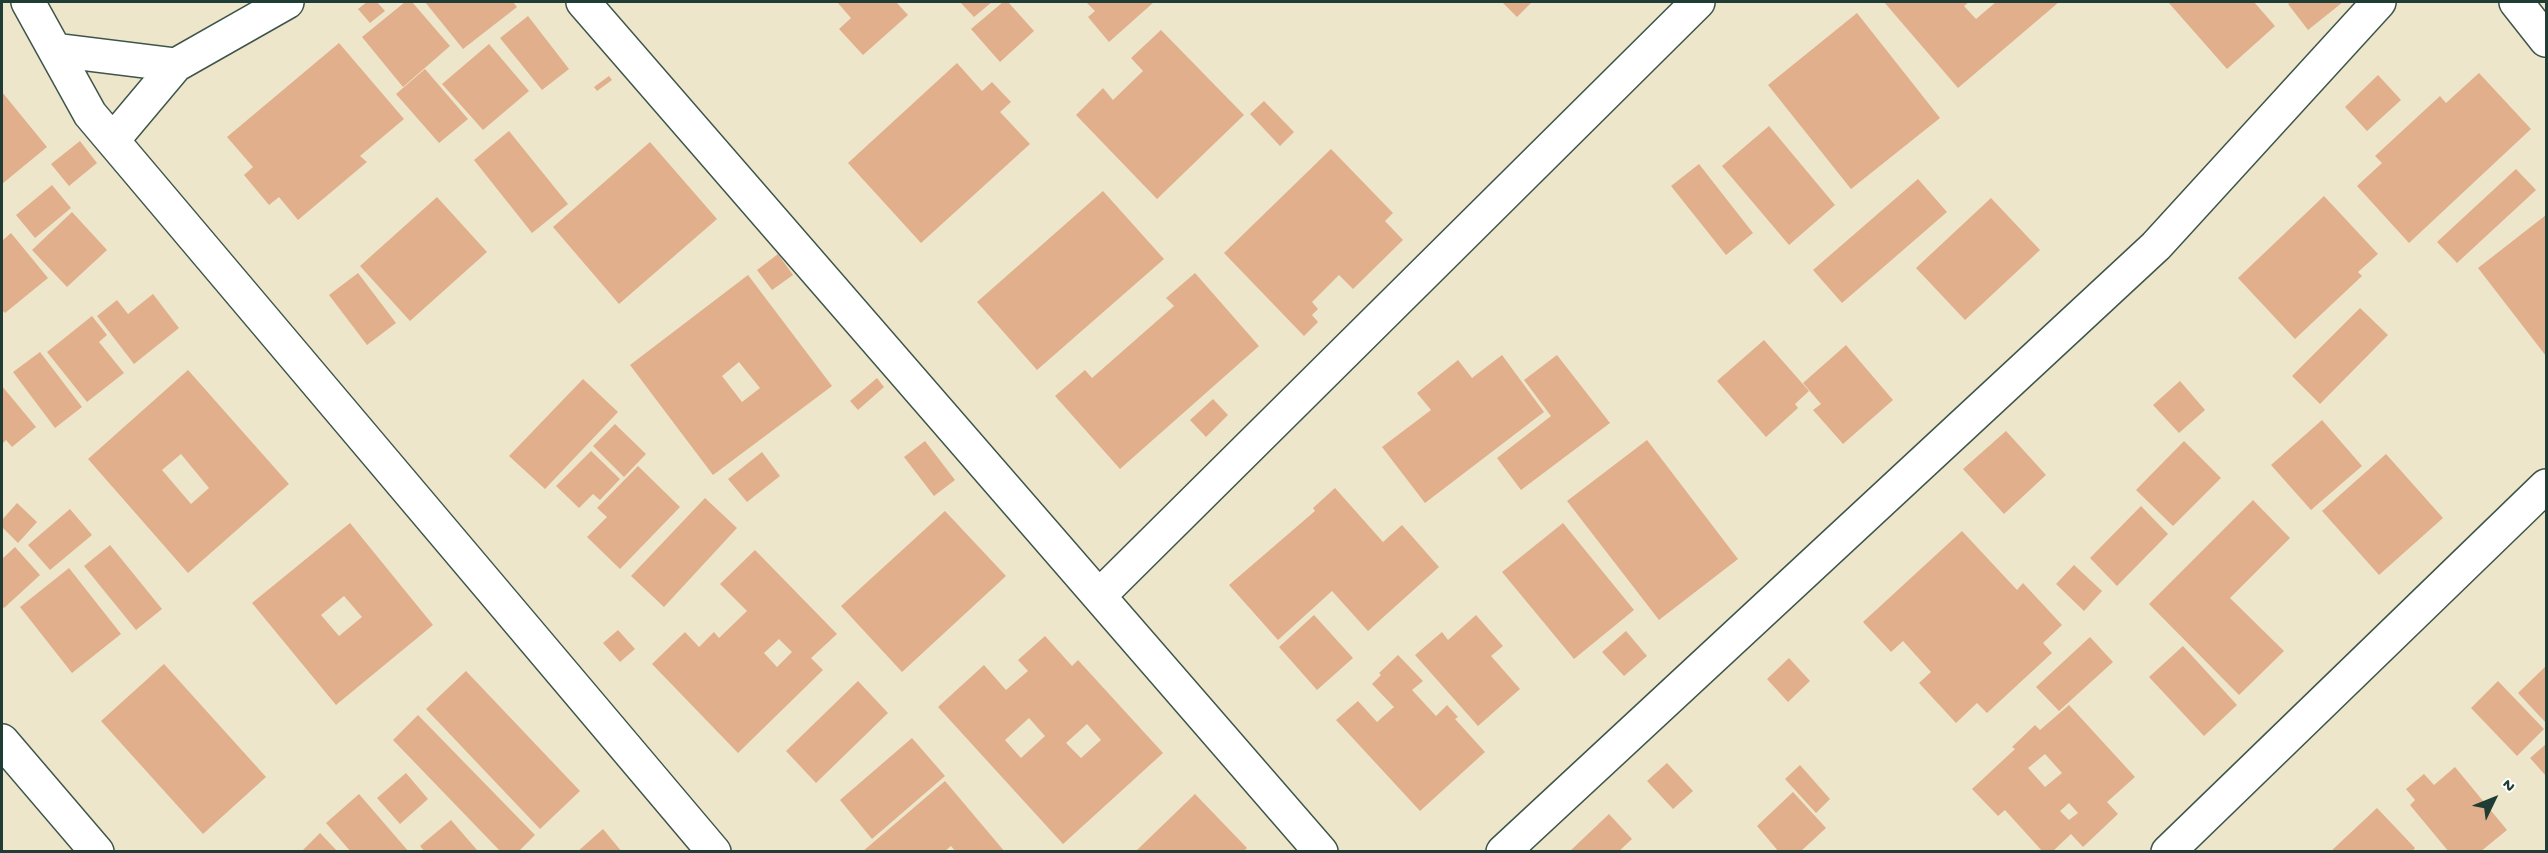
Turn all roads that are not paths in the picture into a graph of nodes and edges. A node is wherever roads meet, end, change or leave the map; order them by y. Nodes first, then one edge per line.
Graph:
1 (28, 2) edge
2 (287, 2) edge
3 (583, 2) edge
4 (1698, 2) edge
5 (2379, 2) edge
6 (2508, 3) edge
7 (2547, 40) edge
8 (55, 50) junction
9 (176, 65) junction
10 (113, 140) junction
11 (2547, 486) edge
12 (1100, 595) junction
13 (2, 741) edge
14 (97, 852) edge
15 (714, 852) edge
16 (1321, 852) edge
17 (1503, 852) edge
18 (2168, 852) edge

1 - 8 street
2 - 9 street
3 - 12 street
4 - 12 street
5 - 17 street
6 - 7 street
8 - 9 street
8 - 10 street
9 - 10 street
10 - 15 street
11 - 18 street
12 - 16 street
13 - 14 street

